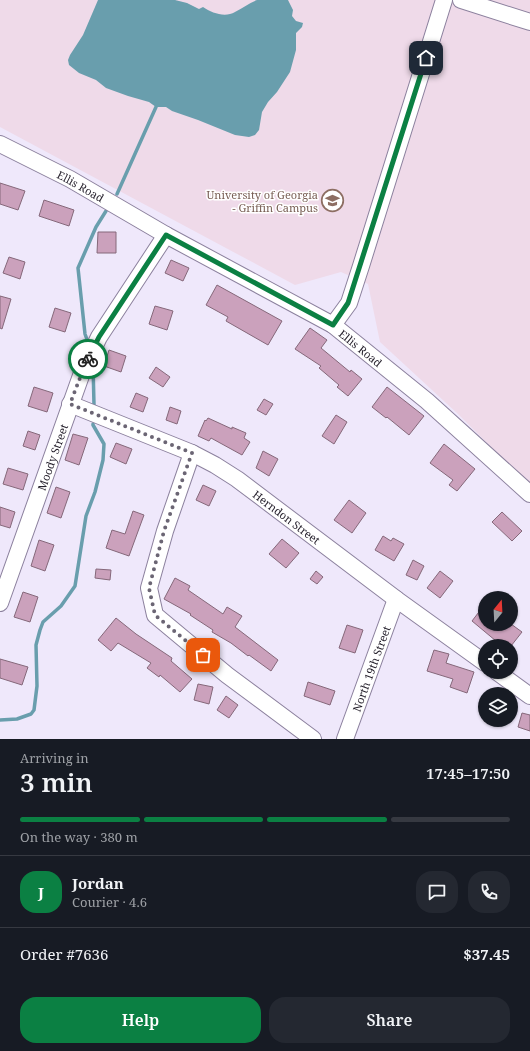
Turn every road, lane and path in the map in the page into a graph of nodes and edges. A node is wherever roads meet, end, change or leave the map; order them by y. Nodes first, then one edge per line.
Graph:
1 (444, 0) edge
2 (461, 0) edge
3 (530, 22) edge
4 (0, 144) edge
5 (166, 235) junction
6 (333, 325) junction
7 (70, 404) junction
8 (192, 453) junction
9 (530, 494) edge
10 (396, 599) junction
11 (0, 602) edge
12 (478, 658) edge
13 (507, 679) edge
14 (530, 696) edge
15 (313, 739) edge
16 (345, 739) edge

1 - 6 street
2 - 3 street
4 - 5 street, Ellis Road
5 - 6 street, Ellis Road
5 - 7 street, Moody Street
6 - 9 street, Ellis Road
7 - 8 street, Herndon Street
7 - 11 street, Moody Street
8 - 10 street, Herndon Street
8 - 15 street
10 - 12 street, Herndon Street
10 - 16 street, North 19th Street
13 - 14 street

